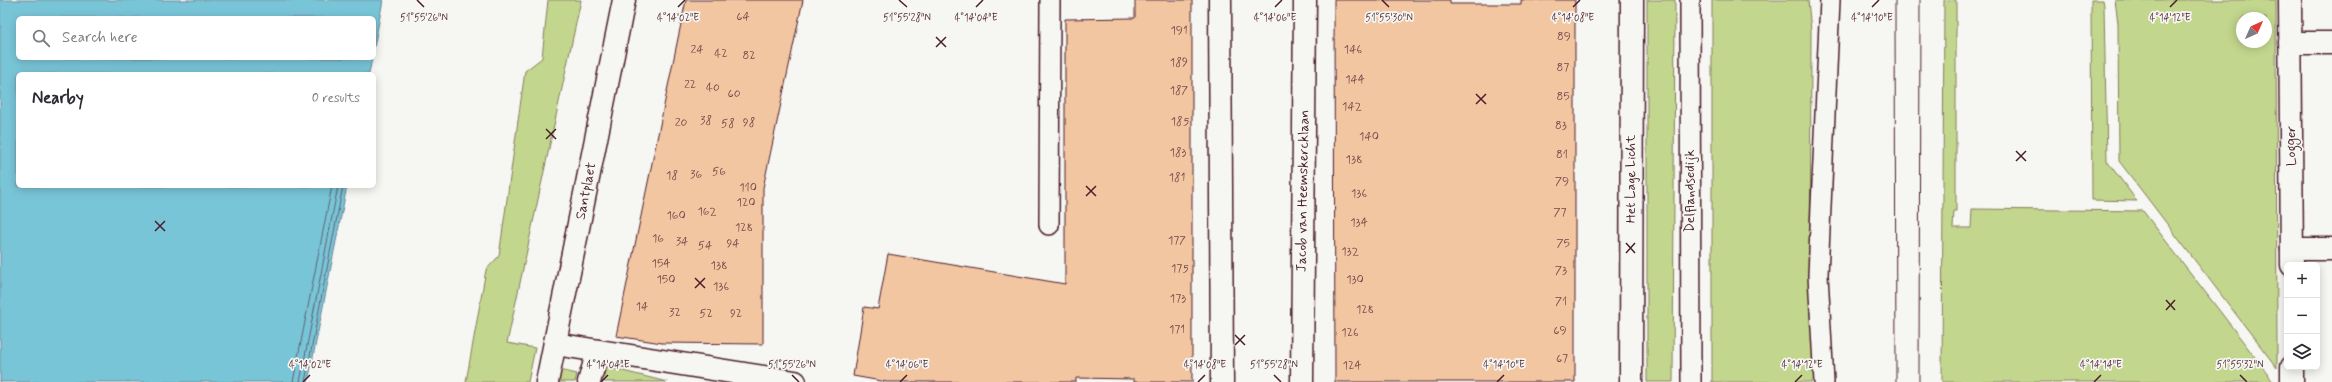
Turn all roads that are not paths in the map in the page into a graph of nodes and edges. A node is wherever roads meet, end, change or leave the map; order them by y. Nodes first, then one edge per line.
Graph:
1 (624, 0) edge
2 (1050, 0) edge
3 (1220, 0) edge
4 (1305, 0) edge
5 (1632, 0) edge
6 (1690, 0) edge
7 (1830, 0) edge
8 (2290, 0) edge
9 (2290, 43) junction
10 (2332, 43) edge
11 (1049, 225) dead end
12 (2332, 249) edge
13 (2292, 257) edge
14 (555, 344) junction
15 (598, 351) junction
16 (2292, 370) edge
17 (547, 382) edge
18 (589, 382) edge
19 (795, 382) edge
20 (1222, 382) edge
21 (1302, 382) edge
22 (1631, 382) edge
23 (1691, 382) edge
24 (1824, 382) edge
25 (2292, 382) edge

1 - 14 street, Santplaet
2 - 11 lane
3 - 20 street
4 - 21 street, Jacob van Heemskercklaan
5 - 22 street, Het Lage Licht
6 - 23 lane, Delflandsedijk
7 - 24 lane
8 - 9 street, Logger
9 - 10 street
9 - 13 street, Logger
12 - 13 street, Logger
14 - 15 street
14 - 17 street, Santplaet
15 - 18 street
15 - 19 street
16 - 25 street

